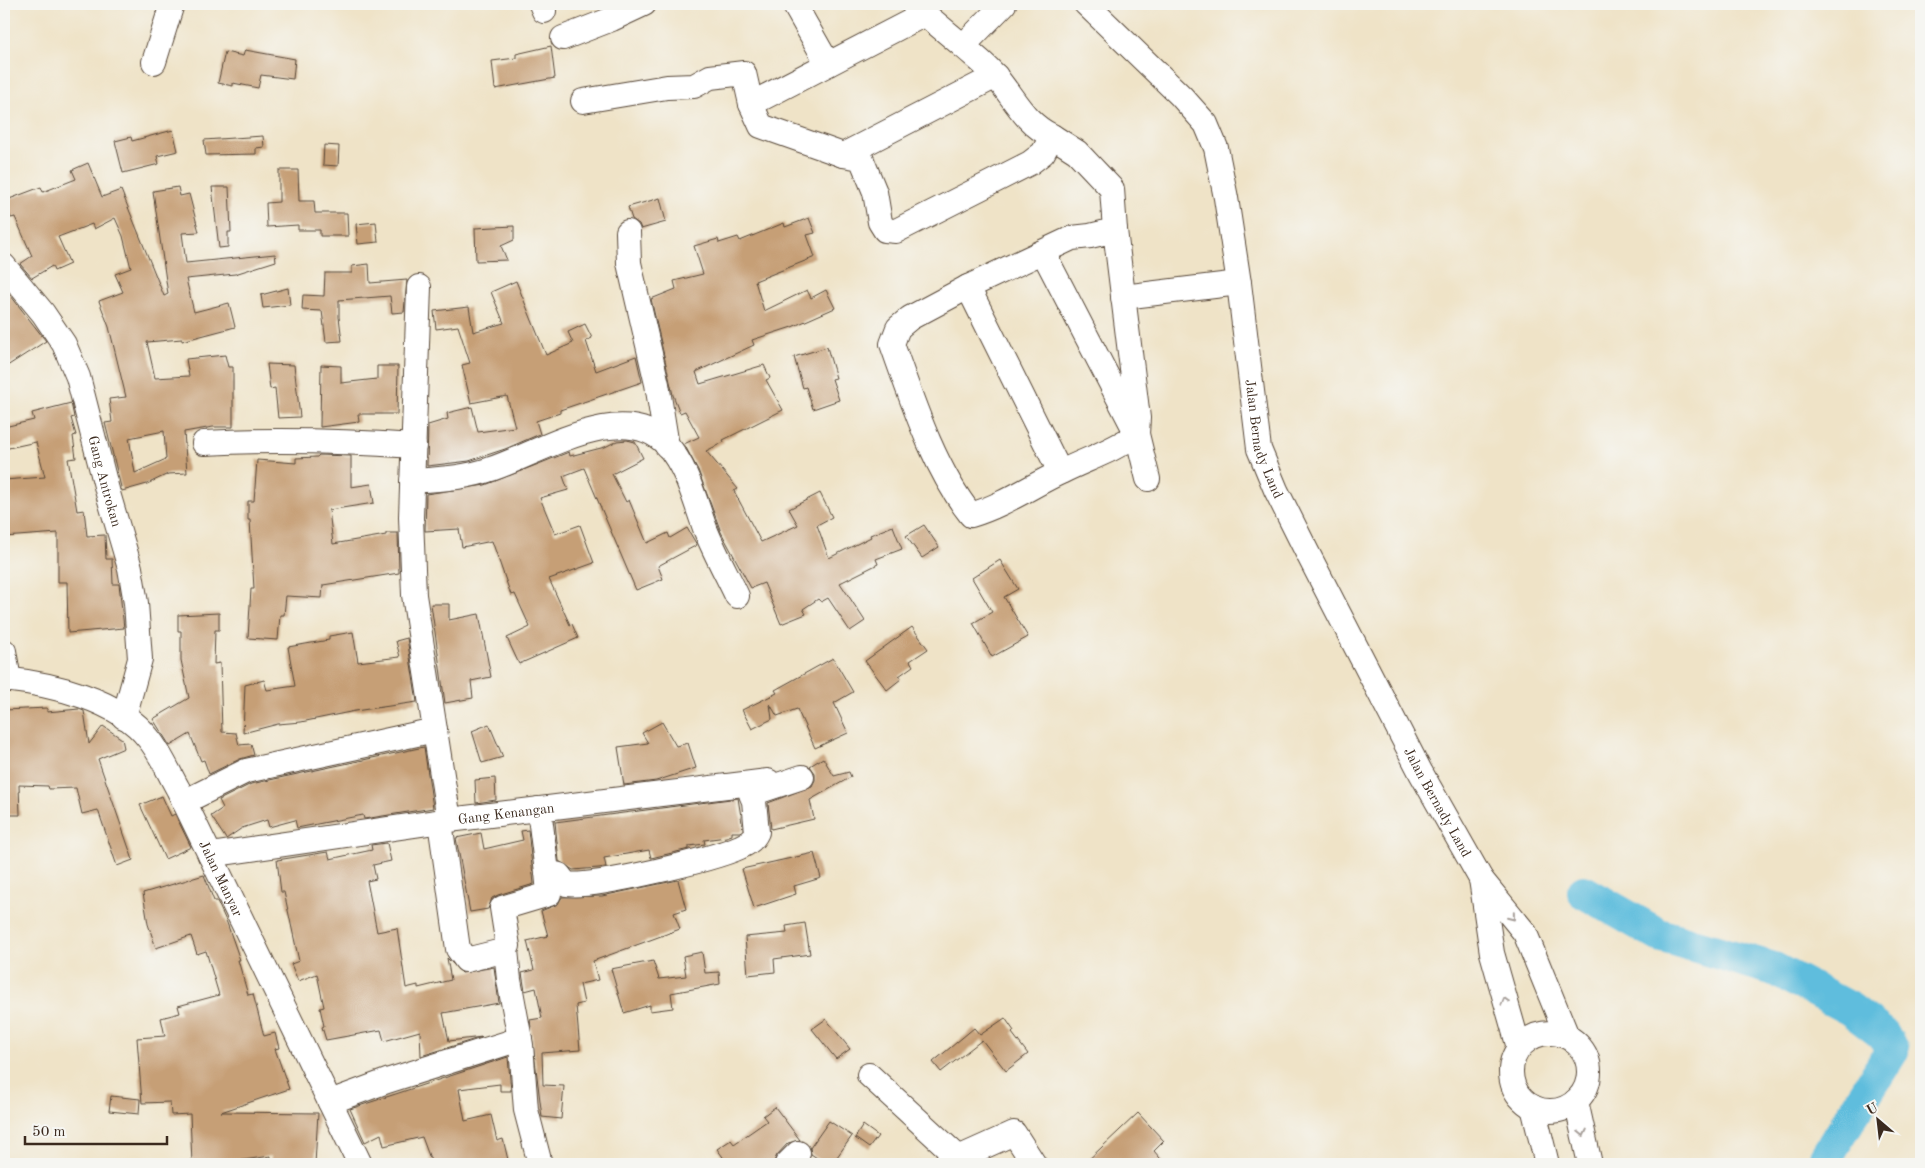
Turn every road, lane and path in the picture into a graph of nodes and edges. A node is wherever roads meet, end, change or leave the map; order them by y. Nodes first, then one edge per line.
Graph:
1 (172, 4) edge
2 (644, 4) edge
3 (794, 4) edge
4 (1004, 4) edge
5 (1086, 4) edge
6 (919, 9) edge
7 (563, 38) dead end
8 (963, 46) junction
9 (154, 62) dead end
10 (828, 64) junction
11 (996, 76) junction
12 (583, 101) dead end
13 (751, 104) junction
14 (1052, 136) junction
15 (843, 155) junction
16 (1115, 230) junction
17 (628, 232) dead end
18 (1043, 252) junction
19 (4, 266) edge
20 (1240, 284) junction
21 (419, 287) dead end
22 (968, 287) junction
23 (1123, 296) junction
24 (1136, 434) junction
25 (204, 443) dead end
26 (414, 446) junction
27 (667, 446) junction
28 (1060, 472) junction
29 (1148, 479) dead end
30 (412, 481) junction
31 (737, 596) dead end
32 (4, 651) edge
33 (6, 680) edge
34 (124, 717) junction
35 (435, 730) junction
36 (184, 802) junction
37 (539, 809) junction
38 (445, 821) junction
39 (210, 855) junction
40 (548, 872) junction
41 (1481, 879) junction
42 (506, 950) junction
43 (1567, 1036) junction
44 (520, 1039) junction
45 (1519, 1048) junction
46 (869, 1075) dead end
47 (1576, 1101) junction
48 (330, 1102) junction
49 (1533, 1107) junction
50 (952, 1161) edge
51 (360, 1164) edge
52 (540, 1164) edge
53 (1034, 1164) edge
54 (1547, 1164) edge
55 (1590, 1164) edge

1 - 9 street
2 - 7 street
3 - 10 street
4 - 8 street
5 - 20 street, Jalan Bernady Land
6 - 8 street
6 - 10 street
8 - 11 street
10 - 13 street
11 - 14 street
11 - 15 street
12 - 13 street
13 - 15 street
14 - 15 street
14 - 16 street
16 - 18 street
16 - 23 street
17 - 27 street
18 - 22 street
18 - 24 street
19 - 34 street, Gang Antrokan
20 - 23 street
20 - 41 street, Jalan Bernady Land
21 - 26 street
22 - 28 street
22 - 28 street
23 - 24 street
24 - 28 street
24 - 29 street
25 - 26 street
26 - 30 street
27 - 30 street
27 - 31 street
30 - 35 street
32 - 33 street
33 - 34 street, Jalan Manyar
34 - 36 street, Jalan Manyar
35 - 36 street
35 - 38 street
36 - 39 street, Jalan Manyar
37 - 38 street, Gang Kenangan
37 - 40 street
37 - 40 street, Gang Kenangan
38 - 39 street, Gang Kenangan
38 - 42 street
39 - 48 street, Jalan Manyar
40 - 42 street
41 -> 43 street, Jalan Bernady Land
45 -> 41 street, Jalan Bernady Land
42 - 44 street
43 - 45 street
43 - 47 street
44 - 48 street
44 - 52 street
45 - 49 street
46 - 50 street
47 - 49 street
47 -> 55 street
48 - 51 street, Jalan Manyar
49 - 54 street
50 - 53 street

